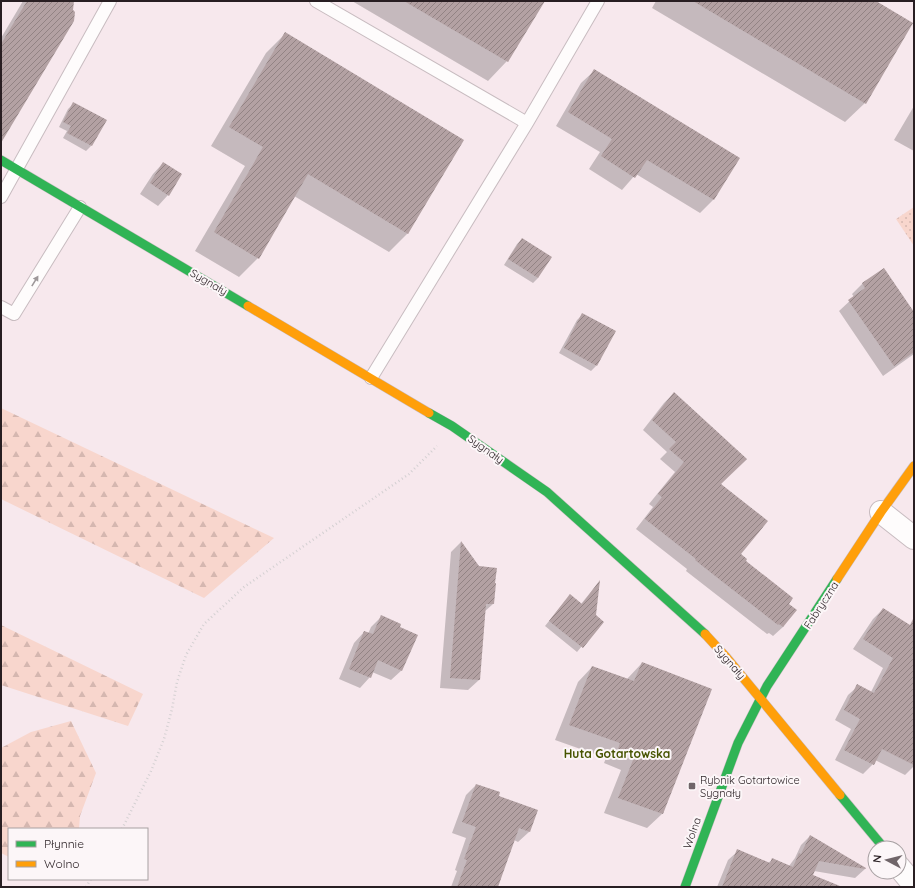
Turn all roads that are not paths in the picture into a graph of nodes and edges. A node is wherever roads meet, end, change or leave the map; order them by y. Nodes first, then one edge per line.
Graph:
1 (110, 1) edge
2 (316, 1) edge
3 (598, 1) edge
4 (527, 123) junction
5 (1, 160) edge
6 (16, 169) junction
7 (1, 197) edge
8 (80, 207) junction
9 (1, 307) edge
10 (371, 378) junction
11 (914, 466) edge
12 (881, 512) junction
13 (914, 538) edge
14 (760, 699) junction
15 (877, 840) edge
16 (907, 877) edge
17 (914, 885) edge
18 (685, 887) edge

1 - 6 lane
2 - 4 lane
3 - 4 lane
4 - 10 lane
5 - 6 street, Sygnały
6 - 7 lane
6 - 8 street, Sygnały
9 -> 8 lane
8 - 10 street, Sygnały
10 - 14 street, Sygnały
11 - 12 street, Fabryczna
12 - 13 street
12 - 14 street, Fabryczna
14 - 15 street, Sygnały
14 - 18 street, Wolna
16 - 17 street

